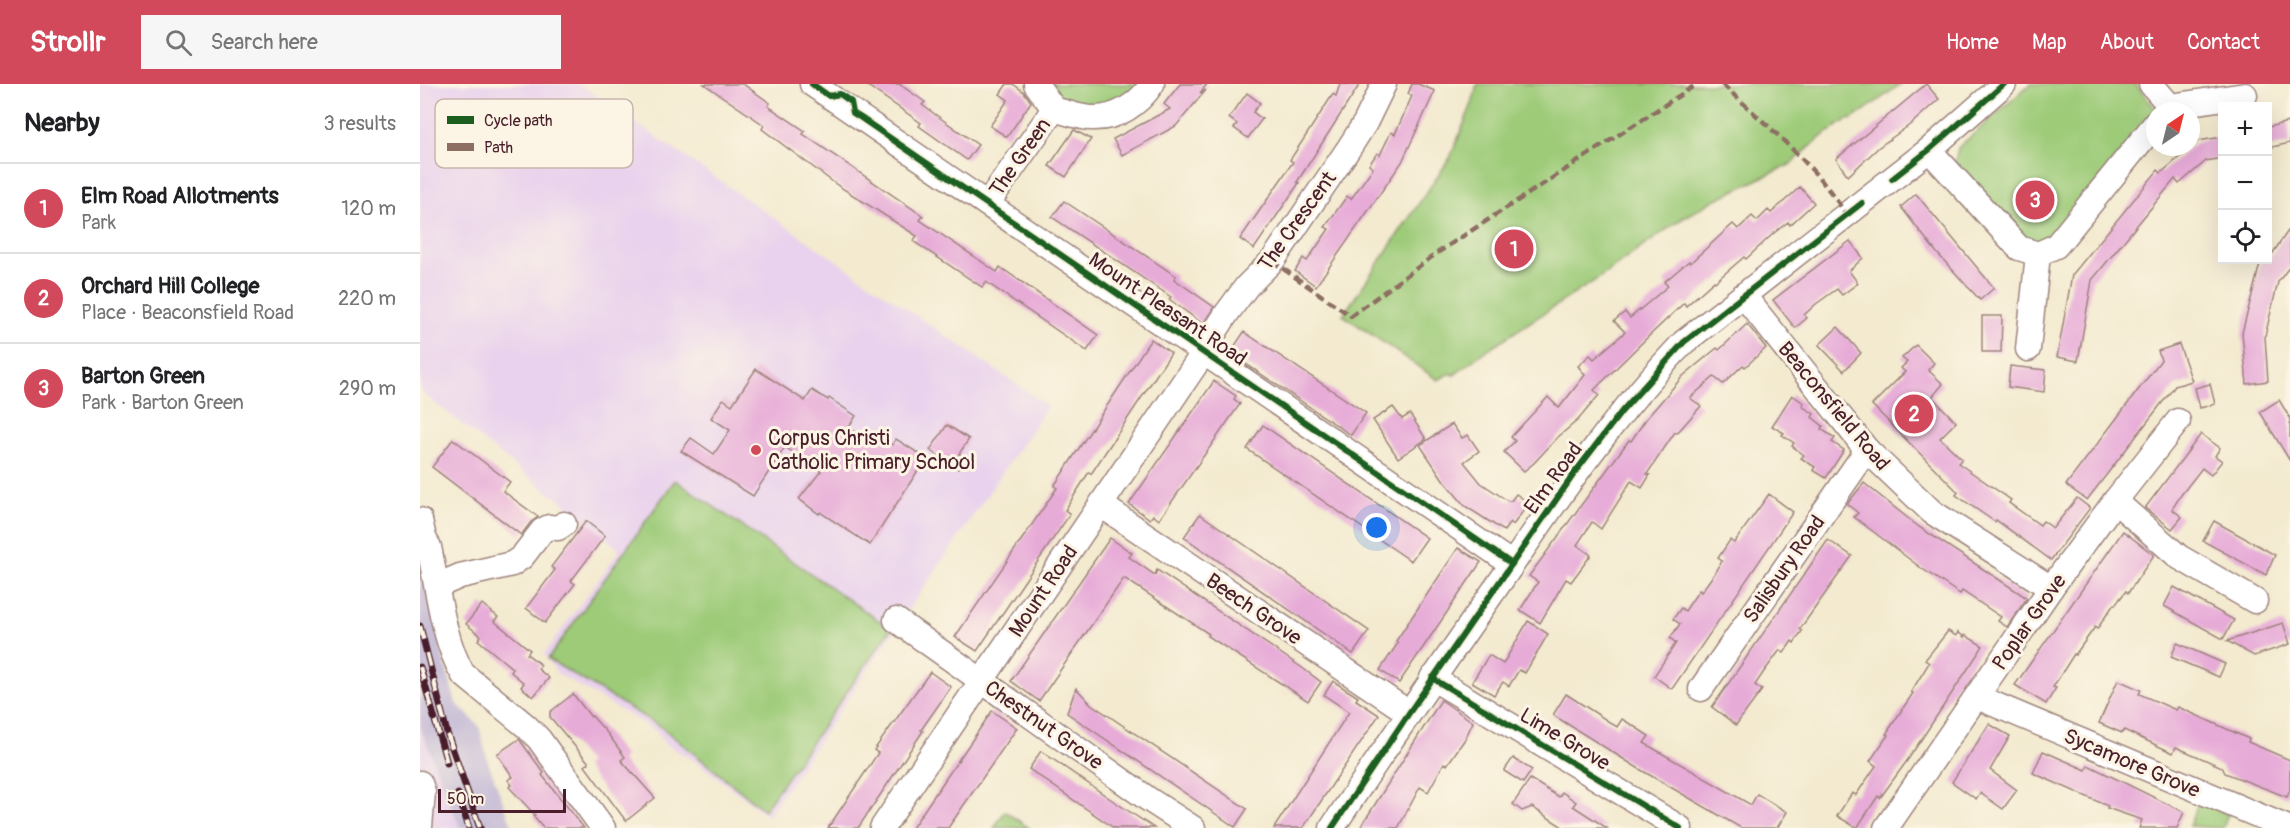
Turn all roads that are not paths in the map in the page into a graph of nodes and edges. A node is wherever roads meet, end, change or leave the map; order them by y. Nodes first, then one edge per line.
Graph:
1 (812, 84) edge
2 (1036, 84) edge
3 (1152, 84) edge
4 (1384, 84) edge
5 (2004, 84) edge
6 (2151, 84) edge
7 (2245, 95) dead end
8 (2158, 102) edge
9 (2200, 105) edge
10 (1054, 109) junction
11 (2146, 135) edge
12 (1929, 150) junction
13 (987, 204) junction
14 (2038, 254) junction
15 (1743, 296) junction
16 (2028, 349) dead end
17 (1203, 352) junction
18 (2178, 421) dead end
19 (1867, 450) junction
20 (2115, 501) junction
21 (1101, 505) junction
22 (420, 520) edge
23 (564, 524) dead end
24 (1512, 564) junction
25 (437, 586) junction
26 (2051, 588) junction
27 (2255, 601) dead end
28 (896, 620) dead end
29 (1432, 678) junction
30 (982, 681) junction
31 (1701, 689) dead end
32 (1977, 697) junction
33 (1408, 713) junction
34 (420, 783) edge
35 (420, 828) edge
36 (603, 828) edge
37 (882, 828) edge
38 (1193, 828) edge
39 (1332, 828) edge
40 (1680, 828) edge
41 (1886, 828) edge
42 (2288, 828) edge

1 - 13 street, Mount Pleasant Road
2 - 10 street, The Green
3 - 10 street, The Green
4 - 17 street, The Crescent
5 - 12 street, Elm Road
6 - 8 street
7 - 9 street
10 - 13 street, The Green
11 - 14 street
12 - 14 street
12 - 15 street, Elm Road
13 - 17 street, Mount Pleasant Road
14 - 16 street
15 - 19 street, Beaconsfield Road
15 - 24 street, Elm Road
17 - 21 street, Mount Road
17 - 24 street, Mount Pleasant Road
18 - 20 street, Poplar Grove
19 - 26 street, Beaconsfield Road
19 - 31 street, Salisbury Road
20 - 26 street, Poplar Grove
20 - 27 street
21 - 30 street, Mount Road
21 - 33 street, Beech Grove
22 - 25 street
23 - 25 street
24 - 29 street, Elm Road
25 - 36 street
26 - 32 street, Poplar Grove
28 - 30 street, Chestnut Grove
29 - 33 street, Elm Road
29 - 40 street, Lime Grove
30 - 37 street, Mount Road
30 - 38 street, Chestnut Grove
32 - 41 street, Poplar Grove
32 - 42 street, Sycamore Grove
33 - 39 street, Elm Road
34 - 35 street

